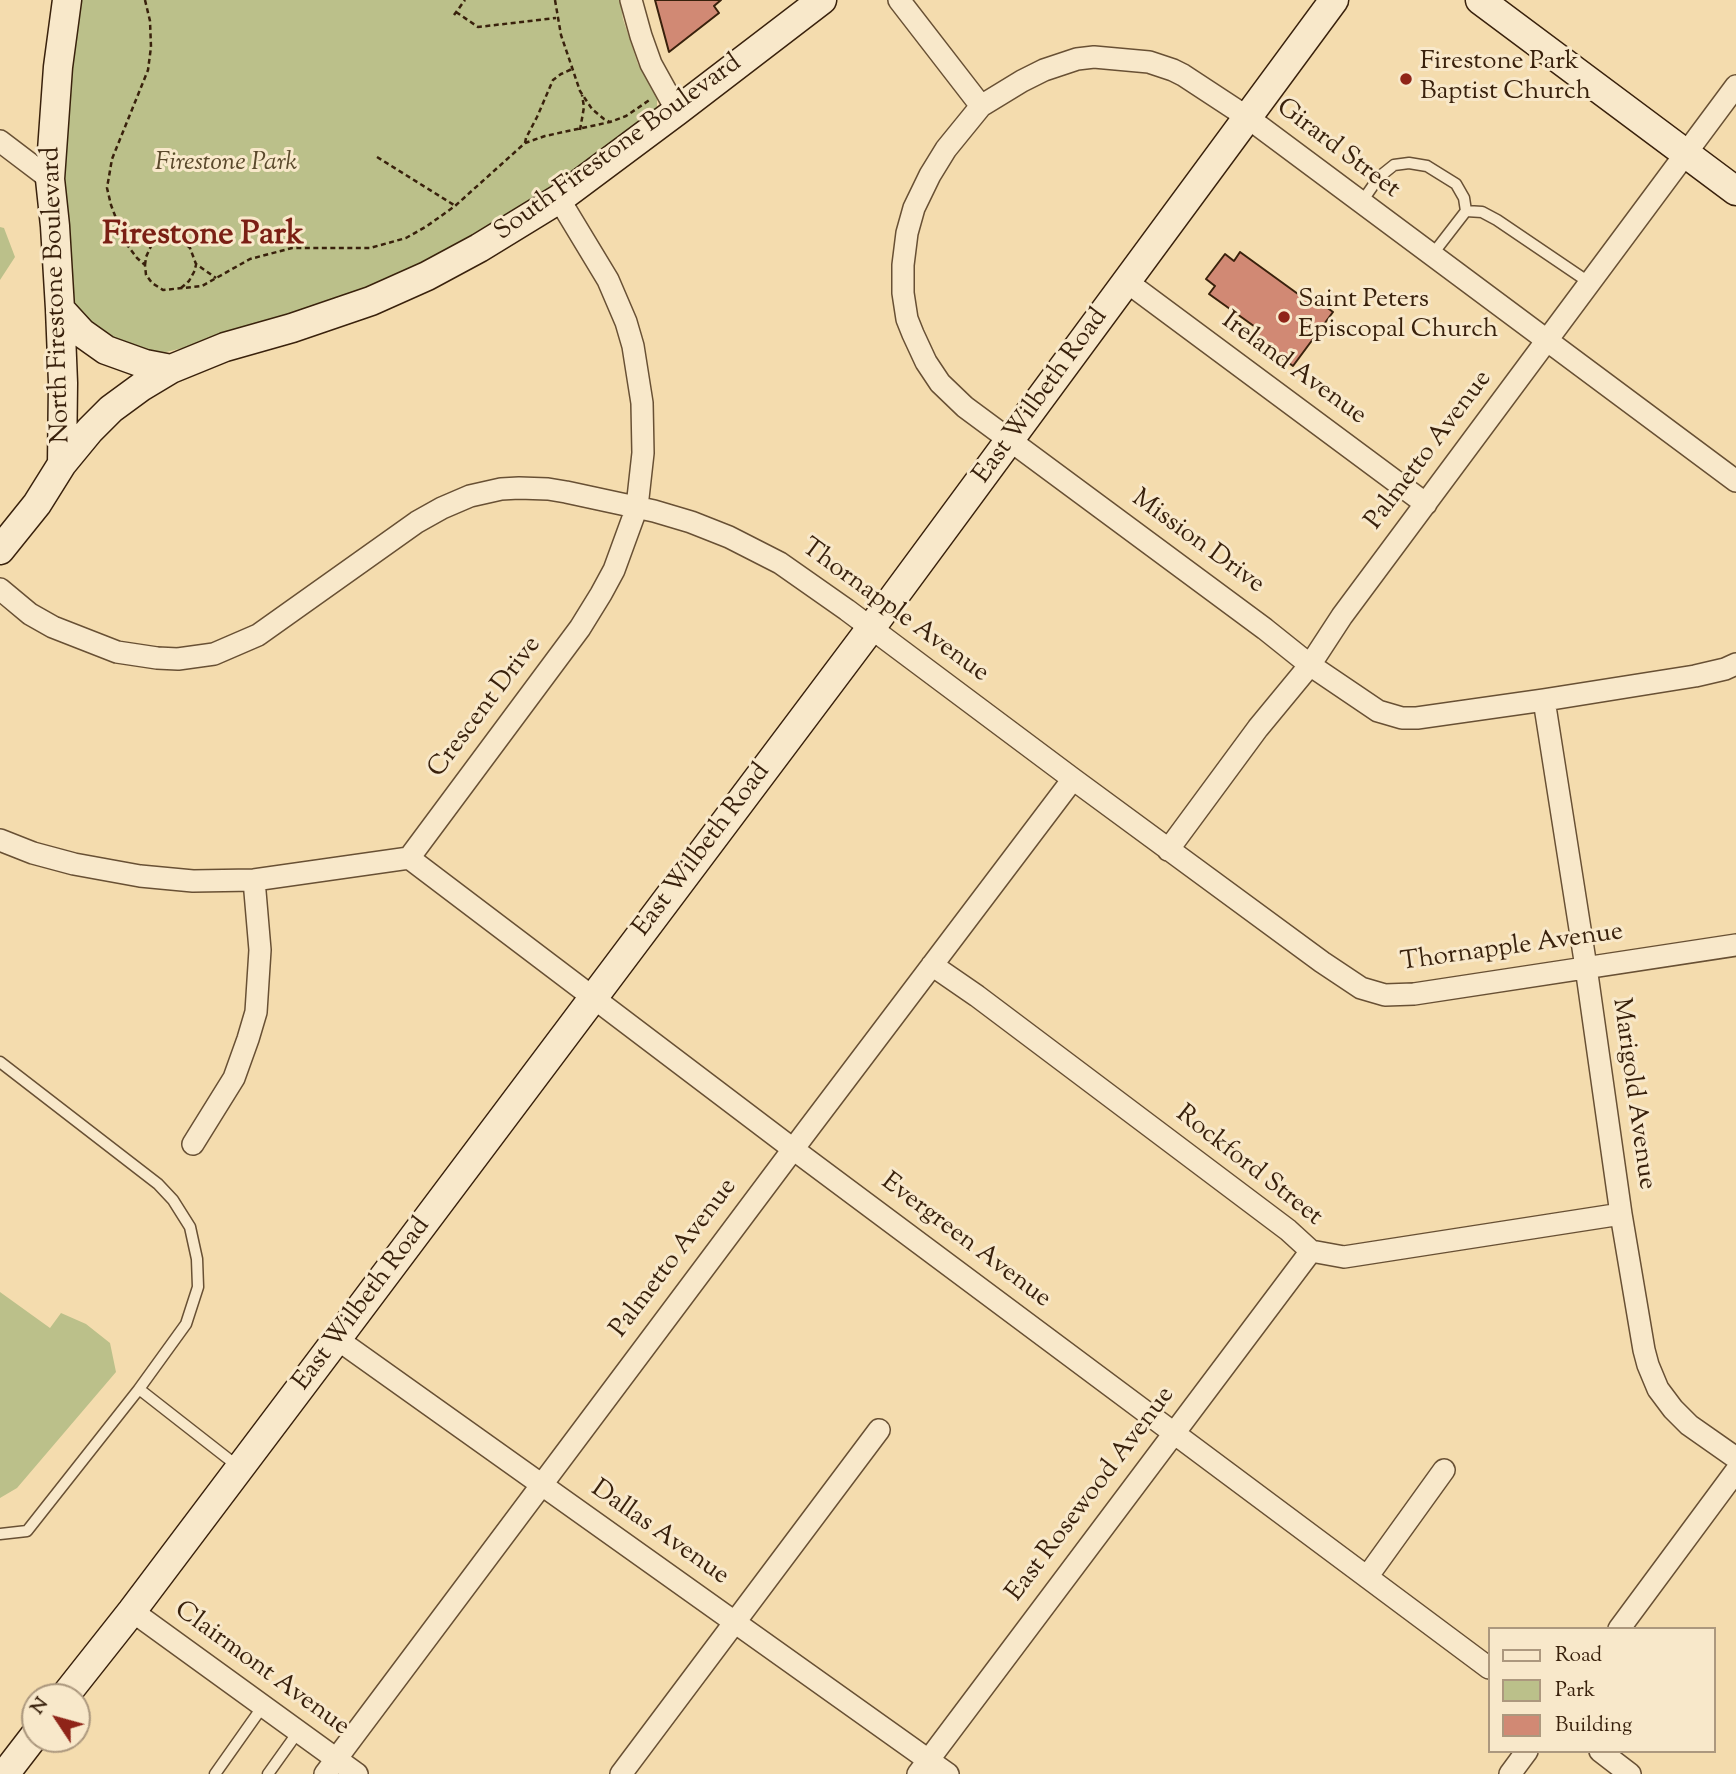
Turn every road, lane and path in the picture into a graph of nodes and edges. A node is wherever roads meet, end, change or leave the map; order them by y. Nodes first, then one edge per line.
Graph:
1 (67, 0) edge
2 (145, 0) edge
3 (465, 0) edge
4 (555, 0) edge
5 (631, 0) edge
6 (822, 0) edge
7 (899, 0) edge
8 (1334, 0) edge
9 (1480, 0) edge
10 (557, 18) junction
11 (572, 69) junction
12 (1736, 86) edge
13 (580, 91) junction
14 (671, 100) junction
15 (981, 106) junction
16 (1247, 117) junction
17 (610, 122) junction
18 (580, 130) junction
19 (0, 141) edge
20 (525, 143) junction
21 (1686, 154) junction
22 (377, 157) dead end
23 (50, 179) junction
24 (1736, 191) edge
25 (559, 199) junction
26 (1361, 203) junction
27 (455, 206) junction
28 (1466, 211) junction
29 (117, 223) junction
30 (160, 241) junction
31 (1432, 256) junction
32 (196, 264) junction
33 (145, 265) junction
34 (216, 278) junction
35 (1127, 282) junction
36 (1590, 283) junction
37 (181, 288) junction
38 (60, 309) junction
39 (1547, 341) junction
40 (171, 369) junction
41 (1010, 440) junction
42 (62, 464) junction
43 (1736, 481) edge
44 (1426, 504) junction
45 (637, 507) junction
46 (0, 550) edge
47 (0, 589) edge
48 (871, 628) junction
49 (1736, 664) edge
50 (1310, 665) junction
51 (1544, 700) junction
52 (1073, 779) junction
53 (0, 840) edge
54 (1168, 850) junction
55 (410, 858) junction
56 (254, 880) junction
57 (1736, 945) edge
58 (932, 965) junction
59 (1586, 967) junction
60 (594, 998) junction
61 (0, 1062) edge
62 (193, 1144) dead end
63 (793, 1149) junction
64 (1621, 1214) junction
65 (1311, 1251) junction
66 (337, 1339) junction
67 (139, 1389) junction
68 (879, 1430) dead end
69 (1174, 1433) junction
70 (1736, 1458) edge
71 (240, 1468) junction
72 (1444, 1470) dead end
73 (1736, 1471) edge
74 (541, 1484) junction
75 (0, 1534) edge
76 (1367, 1577) junction
77 (131, 1611) junction
78 (735, 1623) junction
79 (1620, 1627) edge
80 (1488, 1667) edge
81 (75, 1683) edge
82 (262, 1706) junction
83 (298, 1732) junction
84 (21, 1753) edge
85 (1526, 1753) edge
86 (1603, 1753) edge
87 (331, 1767) edge
88 (923, 1767) edge
89 (5, 1774) edge
90 (215, 1774) edge
91 (268, 1774) edge
92 (357, 1774) edge
93 (621, 1774) edge
94 (948, 1774) edge
95 (1510, 1774) edge
96 (1630, 1774) edge

1 - 23 main road, North Firestone Boulevard
2 - 29 path
3 - 10 path
4 - 10 path
5 - 14 street
6 - 14 main road, South Firestone Boulevard
7 - 15 street
8 - 16 main road, East Wilbeth Road
9 - 21 main road
10 - 11 path
11 - 13 path
11 - 20 path
12 - 21 street, Palmetto Avenue
13 - 17 path
13 - 18 path
14 - 17 path
14 - 25 main road, South Firestone Boulevard
15 - 16 street, Girard Street
15 - 41 street, Mission Drive
16 - 26 street, Girard Street
16 - 35 main road, East Wilbeth Road
17 - 18 path
18 - 20 path
19 - 23 street
20 - 27 path
21 - 24 main road
21 - 36 street, Palmetto Avenue
22 - 27 path
23 - 38 main road, North Firestone Boulevard
25 - 40 main road, South Firestone Boulevard
25 - 45 street, Crescent Drive
26 - 28 lane
26 - 31 street, Girard Street
27 - 34 path
28 - 31 lane
28 - 36 lane
29 - 30 path
29 - 33 path
30 - 32 path
30 - 33 path
31 - 39 street, Girard Street
32 - 34 path
32 - 37 path
33 - 37 path
34 - 37 path
35 - 41 main road, East Wilbeth Road
35 - 44 street, Ireland Avenue
36 - 39 street, Palmetto Avenue
38 - 40 main road
38 - 42 main road, North Firestone Boulevard
39 - 43 street, Girard Street
39 - 44 street, Palmetto Avenue
40 - 42 main road, South Firestone Boulevard
41 - 48 main road, East Wilbeth Road
41 - 50 street, Mission Drive
42 - 46 main road, South Firestone Boulevard
44 - 50 street, Palmetto Avenue
45 - 47 street, Thornapple Avenue
45 - 48 street, Thornapple Avenue
45 - 55 street, Crescent Drive
48 - 52 street, Thornapple Avenue
48 - 60 main road, East Wilbeth Road
49 - 51 street, Mission Drive
50 - 51 street, Mission Drive
50 - 54 street, Palmetto Avenue
51 - 59 street, Marigold Avenue
52 - 54 street, Thornapple Avenue
52 - 58 street, Palmetto Avenue
53 - 56 street
54 - 59 street, Thornapple Avenue
55 - 56 street
55 - 60 street, Evergreen Avenue
56 - 62 street
57 - 59 street, Thornapple Avenue
58 - 63 street, Palmetto Avenue
58 - 65 street, Rockford Street
59 - 64 street, Marigold Avenue
60 - 63 street, Evergreen Avenue
60 - 66 main road, East Wilbeth Road
61 - 67 lane
63 - 69 street, Evergreen Avenue
63 - 74 street, Palmetto Avenue
64 - 65 street, Rockford Street
64 - 70 street, Marigold Avenue
65 - 69 street, East Rosewood Avenue
66 - 71 main road, East Wilbeth Road
66 - 74 street, Dallas Avenue
67 - 71 lane
67 - 75 lane
68 - 78 street
69 - 76 street, Evergreen Avenue
69 - 88 street, East Rosewood Avenue
71 - 77 main road, East Wilbeth Road
72 - 76 street
73 - 79 street
74 - 78 street, Dallas Avenue
74 - 87 street, Palmetto Avenue
76 - 80 street, Evergreen Avenue
77 - 81 main road, East Wilbeth Road
77 - 82 street, Clairmont Avenue
78 - 88 street, Dallas Avenue
78 - 93 street
82 - 83 street, Clairmont Avenue
82 - 90 lane
83 - 87 street, Clairmont Avenue
83 - 91 lane
84 - 89 main road
85 - 95 street
86 - 96 street
87 - 92 street, Clairmont Avenue
88 - 94 street, Dallas Avenue

